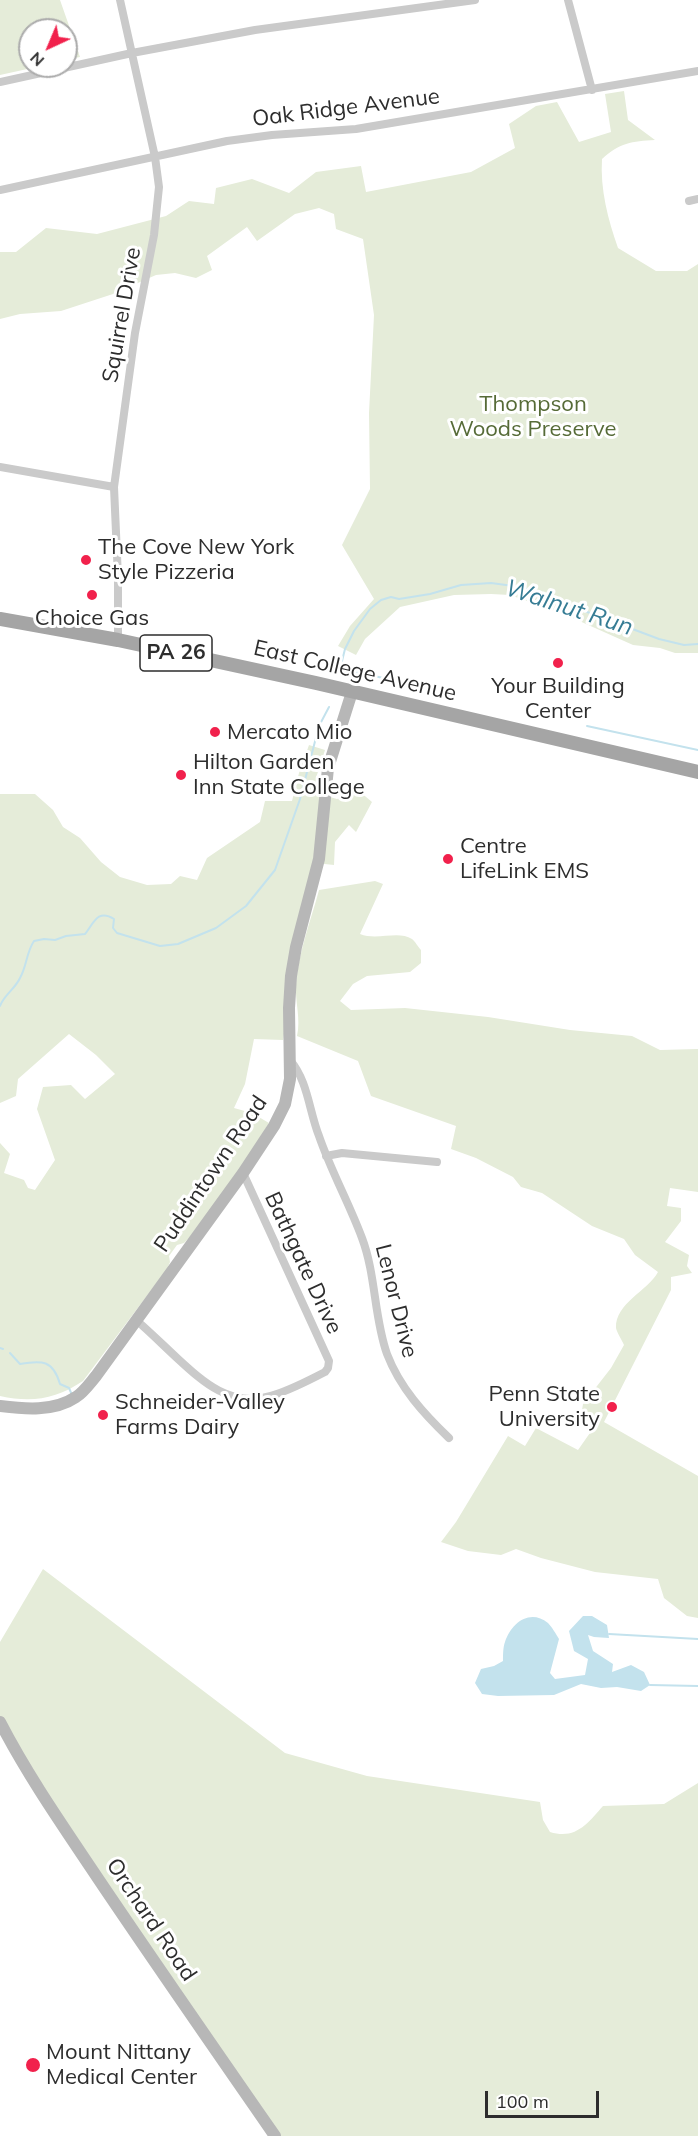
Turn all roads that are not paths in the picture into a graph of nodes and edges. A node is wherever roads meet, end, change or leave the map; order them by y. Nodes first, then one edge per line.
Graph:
1 (120, 0) edge
2 (475, 0) edge
3 (568, 0) edge
4 (132, 53) junction
5 (698, 71) edge
6 (0, 82) edge
7 (592, 90) junction
8 (155, 157) junction
9 (0, 190) edge
10 (0, 467) edge
11 (114, 487) junction
12 (0, 619) edge
13 (118, 640) junction
14 (352, 692) junction
15 (698, 772) edge
16 (290, 1059) junction
17 (326, 1156) junction
18 (437, 1162) dead end
19 (243, 1173) junction
20 (136, 1320) junction
21 (0, 1406) edge
22 (449, 1438) dead end
23 (0, 1722) edge
24 (275, 2136) edge

1 - 4 street, Squirrel Drive
2 - 4 street
3 - 7 street
4 - 6 street
4 - 8 street, Squirrel Drive
5 - 7 street, Oak Ridge Avenue
7 - 8 street, Oak Ridge Avenue
8 - 9 street, Oak Ridge Avenue
8 - 11 street, Squirrel Drive
10 - 11 street
11 - 13 street, Squirrel Drive
12 - 13 main road, East College Avenue / PA 26
13 - 14 main road, East College Avenue / PA 26
14 - 15 main road, East College Avenue / PA 26
14 - 16 street, Puddintown Road
16 - 17 street, Lenor Drive
16 - 19 street, Puddintown Road
17 - 18 street
17 - 22 street, Lenor Drive
19 - 20 street, Puddintown Road
19 - 20 street, Bathgate Drive
20 - 21 street, Puddintown Road
23 - 24 street, Orchard Road

